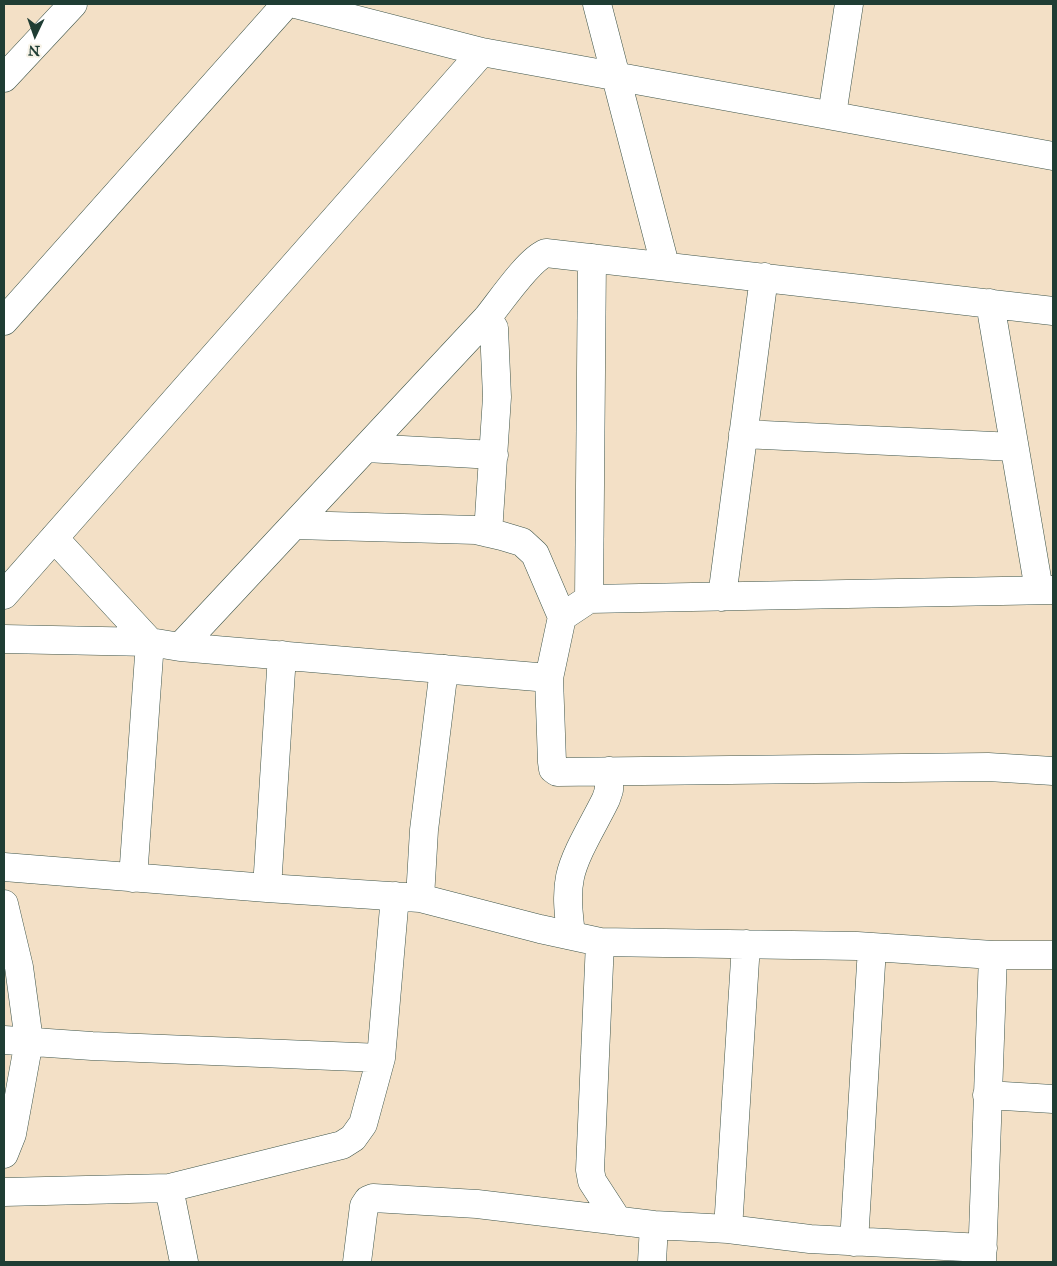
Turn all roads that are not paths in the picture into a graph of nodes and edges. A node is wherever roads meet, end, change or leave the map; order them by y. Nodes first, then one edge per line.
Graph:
1 (73, 4) edge
2 (286, 4) edge
3 (295, 4) edge
4 (597, 4) edge
5 (849, 4) edge
6 (482, 52) junction
7 (4, 78) edge
8 (617, 78) junction
9 (832, 115) junction
10 (1053, 156) edge
11 (592, 258) junction
12 (665, 266) junction
13 (764, 277) junction
14 (990, 303) junction
15 (1053, 311) edge
16 (488, 318) junction
17 (4, 321) edge
18 (743, 434) junction
19 (1014, 447) junction
20 (366, 448) junction
21 (494, 455) junction
22 (294, 525) junction
23 (488, 533) junction
24 (54, 538) junction
25 (1046, 590) edge
26 (4, 595) edge
27 (722, 597) junction
28 (589, 600) junction
29 (562, 617) junction
30 (4, 639) edge
31 (150, 642) junction
32 (180, 647) junction
33 (282, 655) junction
34 (444, 669) junction
35 (549, 678) junction
36 (609, 771) junction
37 (1053, 771) edge
38 (4, 867) edge
39 (133, 878) junction
40 (267, 888) junction
41 (408, 897) junction
42 (4, 904) edge
43 (571, 935) junction
44 (600, 942) junction
45 (746, 944) junction
46 (872, 948) junction
47 (993, 955) junction
48 (1053, 955) edge
49 (16, 1041) edge
50 (381, 1058) junction
51 (987, 1095) junction
52 (1053, 1099) edge
53 (4, 1154) edge
54 (169, 1188) junction
55 (4, 1192) edge
56 (618, 1221) junction
57 (654, 1225) junction
58 (728, 1230) junction
59 (854, 1242) junction
60 (809, 1251) edge
61 (982, 1255) edge
62 (184, 1262) edge
63 (357, 1262) edge
64 (652, 1262) edge

1 - 7 street
2 - 17 street
3 - 6 street
4 - 8 street
5 - 9 street
6 - 8 street
6 - 24 street
8 - 9 street
8 - 12 street
9 - 10 street
11 - 12 street
11 - 16 street
11 - 28 street
12 - 13 street
13 - 14 street
13 - 18 street
14 - 15 street
14 - 19 street
16 - 20 street
16 - 21 street
18 - 19 street
18 - 27 street
19 - 25 street
20 - 21 street
20 - 22 street
21 - 23 street
22 - 23 street
22 - 32 street
23 - 29 street
24 - 26 street
24 - 31 street
25 - 27 street
27 - 28 street
28 - 29 street
29 - 35 street
30 - 31 street
31 - 32 street
31 - 39 street
32 - 33 street
33 - 34 street
33 - 40 street
34 - 35 street
34 - 41 street
35 - 36 street
36 - 37 street
36 - 43 street
38 - 39 street
39 - 40 street
40 - 41 street
41 - 43 street
41 - 50 street
42 - 49 street
43 - 44 street
44 - 45 street
44 - 56 street
45 - 46 street
45 - 58 street
46 - 47 street
46 - 59 street
47 - 48 street
47 - 51 street
49 - 50 street
49 - 53 street
50 - 54 street
51 - 52 street
51 - 61 street
54 - 55 street
54 - 62 street
56 - 57 street
56 - 63 street
57 - 58 street
57 - 64 street
58 - 60 street
59 - 60 street
59 - 61 street

